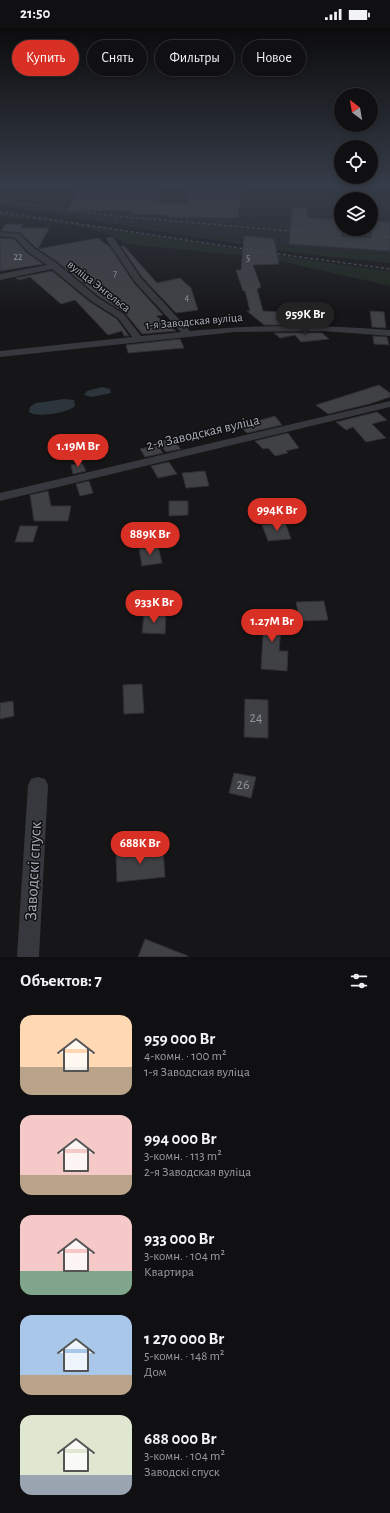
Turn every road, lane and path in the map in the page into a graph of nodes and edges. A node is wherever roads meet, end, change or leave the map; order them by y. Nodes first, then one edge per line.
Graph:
1 (0, 234) edge
2 (110, 239) dead end
3 (55, 266) junction
4 (0, 277) edge
5 (390, 333) edge
6 (189, 335) junction
7 (138, 339) junction
8 (0, 354) edge
9 (390, 404) edge
10 (0, 497) edge
11 (38, 785) dead end
12 (28, 957) edge

1 - 3 street, вуліца Энгельса
2 - 6 street
3 - 4 street
3 - 7 street, вуліца Энгельса
5 - 6 street, 1-я Заводская вуліца
6 - 7 street, 1-я Заводская вуліца
7 - 8 street, 1-я Заводская вуліца
9 - 10 street, 2-я Заводская вуліца
11 - 12 street, Заводскі спуск

